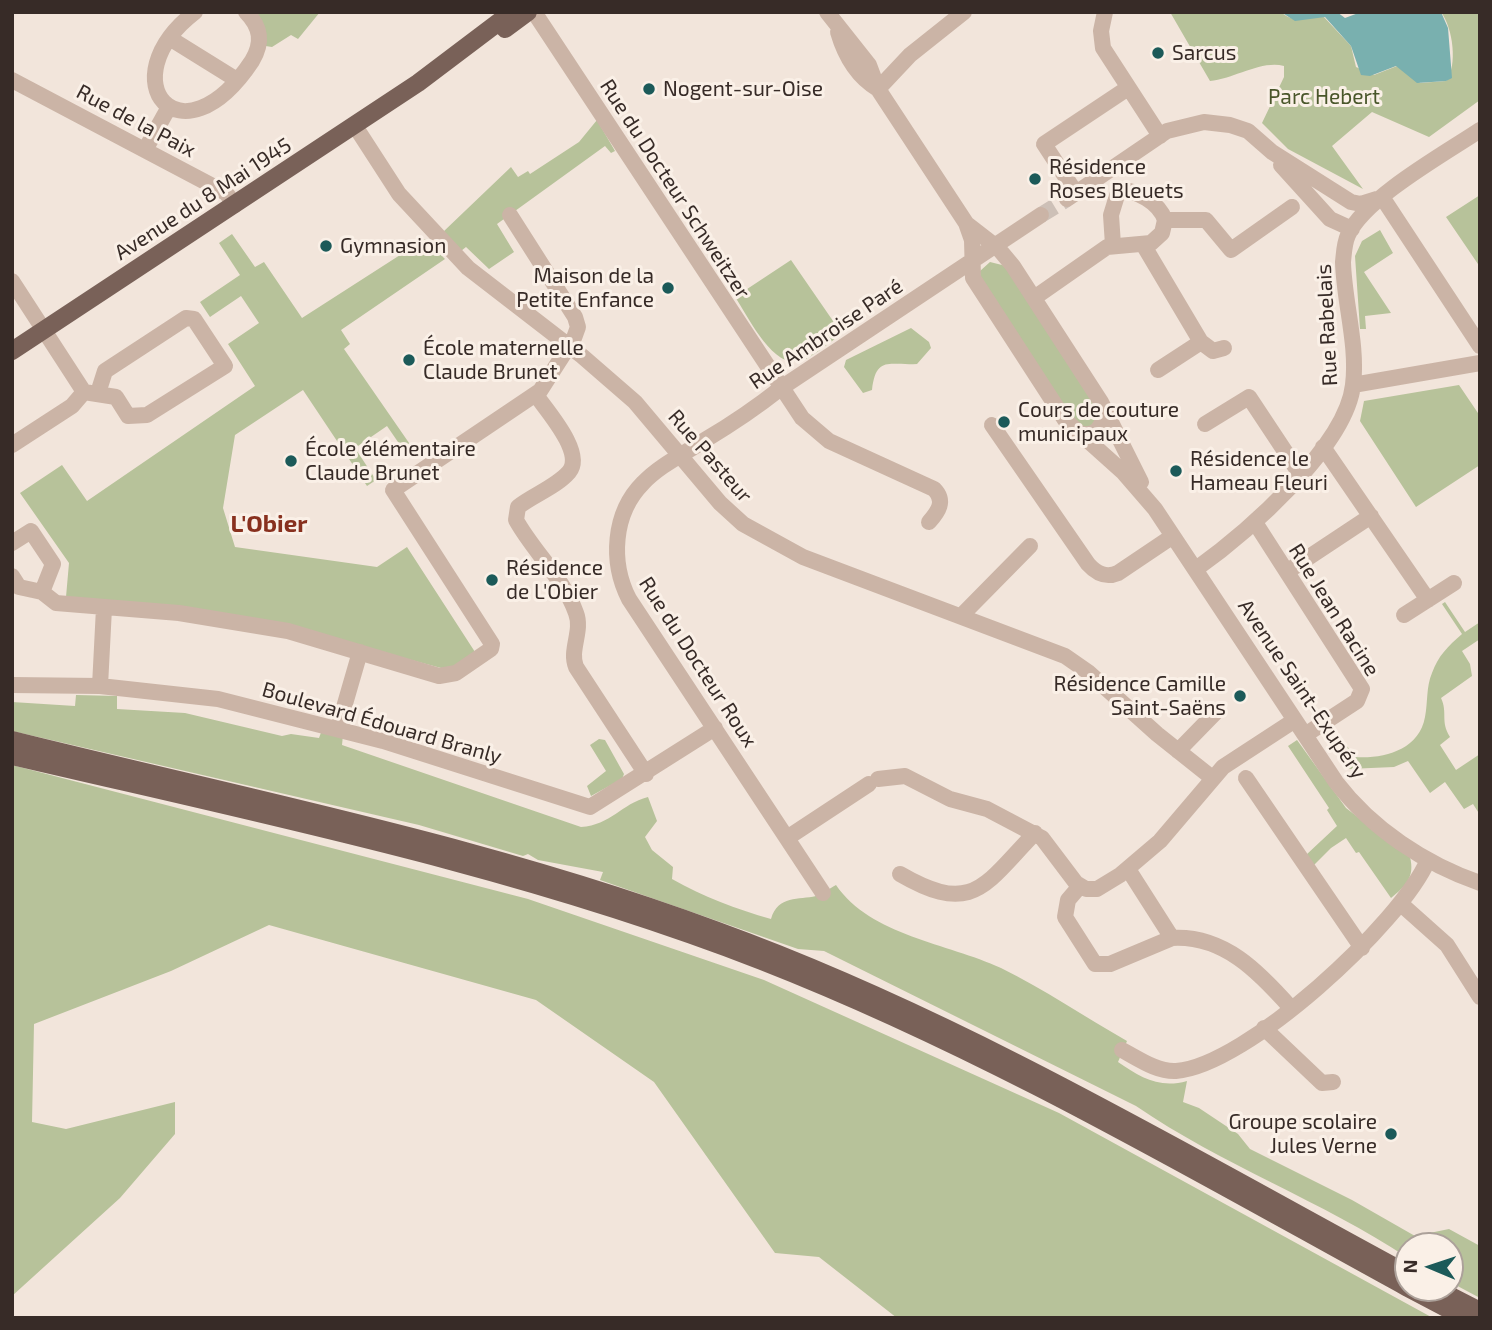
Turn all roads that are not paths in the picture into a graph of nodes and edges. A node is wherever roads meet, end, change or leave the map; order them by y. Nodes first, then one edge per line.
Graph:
1 (195, 12) edge
2 (528, 12) edge
3 (534, 12) edge
4 (827, 12) edge
5 (964, 12) edge
6 (1105, 12) edge
7 (253, 14) edge
8 (502, 19) edge
9 (170, 39) junction
10 (12, 80) edge
11 (237, 80) junction
12 (1128, 88) junction
13 (878, 89) junction
14 (169, 107) junction
15 (355, 126) junction
16 (1480, 130) edge
17 (1160, 136) junction
18 (145, 150) junction
19 (1272, 152) junction
20 (1109, 172) junction
21 (1119, 189) junction
22 (1382, 197) junction
23 (235, 205) junction
24 (1292, 207) dead end
25 (510, 215) dead end
26 (1041, 215) tunnel mouth
27 (1165, 220) junction
28 (966, 223) junction
29 (1352, 229) junction
30 (994, 246) junction
31 (1113, 246) junction
32 (1144, 246) junction
33 (971, 262) junction
34 (12, 281) edge
35 (1034, 298) junction
36 (46, 330) junction
37 (1201, 342) junction
38 (569, 346) junction
39 (1480, 346) edge
40 (1224, 348) dead end
41 (12, 351) edge
42 (1480, 363) edge
43 (1158, 370) dead end
44 (1353, 385) junction
45 (781, 388) junction
46 (91, 392) junction
47 (536, 395) junction
48 (1101, 402) junction
49 (1205, 424) dead end
50 (992, 425) dead end
51 (1075, 432) junction
52 (12, 445) edge
53 (1323, 447) junction
54 (681, 456) junction
55 (1300, 474) junction
56 (1155, 509) junction
57 (1371, 516) junction
58 (929, 522) dead end
59 (1256, 524) junction
60 (1173, 536) junction
61 (12, 543) edge
62 (1030, 547) dead end
63 (1196, 569) junction
64 (1288, 571) junction
65 (12, 576) edge
66 (1454, 583) dead end
67 (42, 592) junction
68 (1428, 600) junction
69 (104, 608) junction
70 (962, 615) junction
71 (1404, 615) dead end
72 (360, 652) junction
73 (12, 685) edge
74 (100, 686) junction
75 (1218, 710) dead end
76 (1295, 720) junction
77 (338, 728) junction
78 (715, 728) junction
79 (1305, 735) junction
80 (12, 740) edge
81 (1178, 751) junction
82 (12, 755) edge
83 (646, 774) junction
84 (1211, 777) junction
85 (1246, 778) dead end
86 (1035, 833) junction
87 (787, 838) junction
88 (1429, 860) junction
89 (1128, 869) junction
90 (900, 874) dead end
91 (1480, 883) edge
92 (1080, 887) junction
93 (823, 892) dead end
94 (1401, 904) junction
95 (1172, 938) junction
96 (1362, 948) junction
97 (1480, 997) edge
98 (1291, 1008) junction
99 (1264, 1028) junction
100 (1122, 1051) dead end
101 (1333, 1082) dead end
102 (1394, 1266) edge
103 (1394, 1280) edge
104 (1435, 1302) edge
105 (1462, 1302) edge
106 (1480, 1311) edge
107 (1465, 1318) edge

1 - 9 street
2 - 8 main road, Avenue du 8 Mai 1945
3 - 45 street, Rue du Docteur Schweitzer
4 - 13 street, Avenue Saint-Exupéry
5 - 13 street
6 - 12 street
7 - 11 street
8 - 15 main road, Avenue du 8 Mai 1945
9 - 11 street
9 - 14 street
10 - 18 street, Rue de la Paix
11 - 14 street
12 - 17 street
12 - 20 street
13 - 28 street, Avenue Saint-Exupéry
14 - 18 street
15 - 23 main road, Avenue du 8 Mai 1945
15 - 38 street, Rue Pasteur
16 - 22 street, Rue Rabelais
17 - 19 street
17 - 20 street
18 - 23 street, Rue de la Paix
19 - 22 street
19 - 29 street
20 - 21 street
21 - 27 street
21 - 31 street
22 - 29 street, Rue Rabelais
22 - 39 street
23 - 36 main road, Avenue du 8 Mai 1945
24 - 27 street
25 - 38 street
26 - 30 street, Rue Ambroise Paré
27 - 32 street
28 - 30 street, Avenue Saint-Exupéry
28 - 33 street, Avenue Saint-Exupéry
29 - 44 street, Rue Rabelais
30 - 33 street, Rue Ambroise Paré
30 - 35 street, Avenue Saint-Exupéry
31 - 32 street
31 - 35 street
32 - 37 street
33 - 45 street, Rue Ambroise Paré
33 - 51 street, Avenue Saint-Exupéry
34 - 36 street
35 - 48 street, Avenue Saint-Exupéry
36 - 41 main road, Avenue du 8 Mai 1945
36 - 46 street
37 - 40 street
37 - 43 street
38 - 47 street
38 - 54 street, Rue Pasteur
42 - 44 street
44 - 53 street, Rue Rabelais
45 - 54 street, Rue Ambroise Paré
45 - 58 street, Rue du Docteur Schweitzer
46 - 46 street
46 - 52 street
47 - 72 street
47 - 83 street
48 - 51 street
48 - 56 street, Avenue Saint-Exupéry
49 - 55 street
50 - 60 street
51 - 56 street, Avenue Saint-Exupéry
53 - 55 street, Rue Rabelais
53 - 57 street
54 - 70 street, Rue Pasteur
54 - 78 street, Rue du Docteur Roux
55 - 59 street, Rue Rabelais
56 - 60 street, Avenue Saint-Exupéry
57 - 64 street
57 - 68 street
59 - 63 street, Rue Rabelais
59 - 64 street, Rue Jean Racine
60 - 63 street, Avenue Saint-Exupéry
61 - 67 street
62 - 70 street
63 - 76 street, Avenue Saint-Exupéry
64 - 79 street, Rue Jean Racine
65 - 67 street
66 - 68 street
67 - 69 street
68 - 71 street
69 - 72 street
69 - 74 street
70 - 81 street, Rue Pasteur
72 - 77 street
73 - 74 street, Boulevard Édouard Branly
74 - 77 street, Boulevard Édouard Branly
75 - 81 street
76 - 79 street, Avenue Saint-Exupéry
76 - 84 street
77 - 83 street, Boulevard Édouard Branly
78 - 83 street, Boulevard Édouard Branly
78 - 87 street, Rue du Docteur Roux
79 - 88 street, Avenue Saint-Exupéry
80 - 102 main road
81 - 84 street, Rue Pasteur
82 - 103 main road
84 - 89 street
85 - 96 street
86 - 87 street
86 - 90 street
86 - 92 street
87 - 93 street, Rue du Docteur Roux
88 - 91 street, Avenue Saint-Exupéry
88 - 94 street
89 - 92 street
89 - 95 street
92 - 95 street
94 - 96 street
94 - 97 street
95 - 98 street
96 - 98 street
98 - 99 street
99 - 100 street
99 - 101 street
104 - 107 main road
105 - 106 main road

